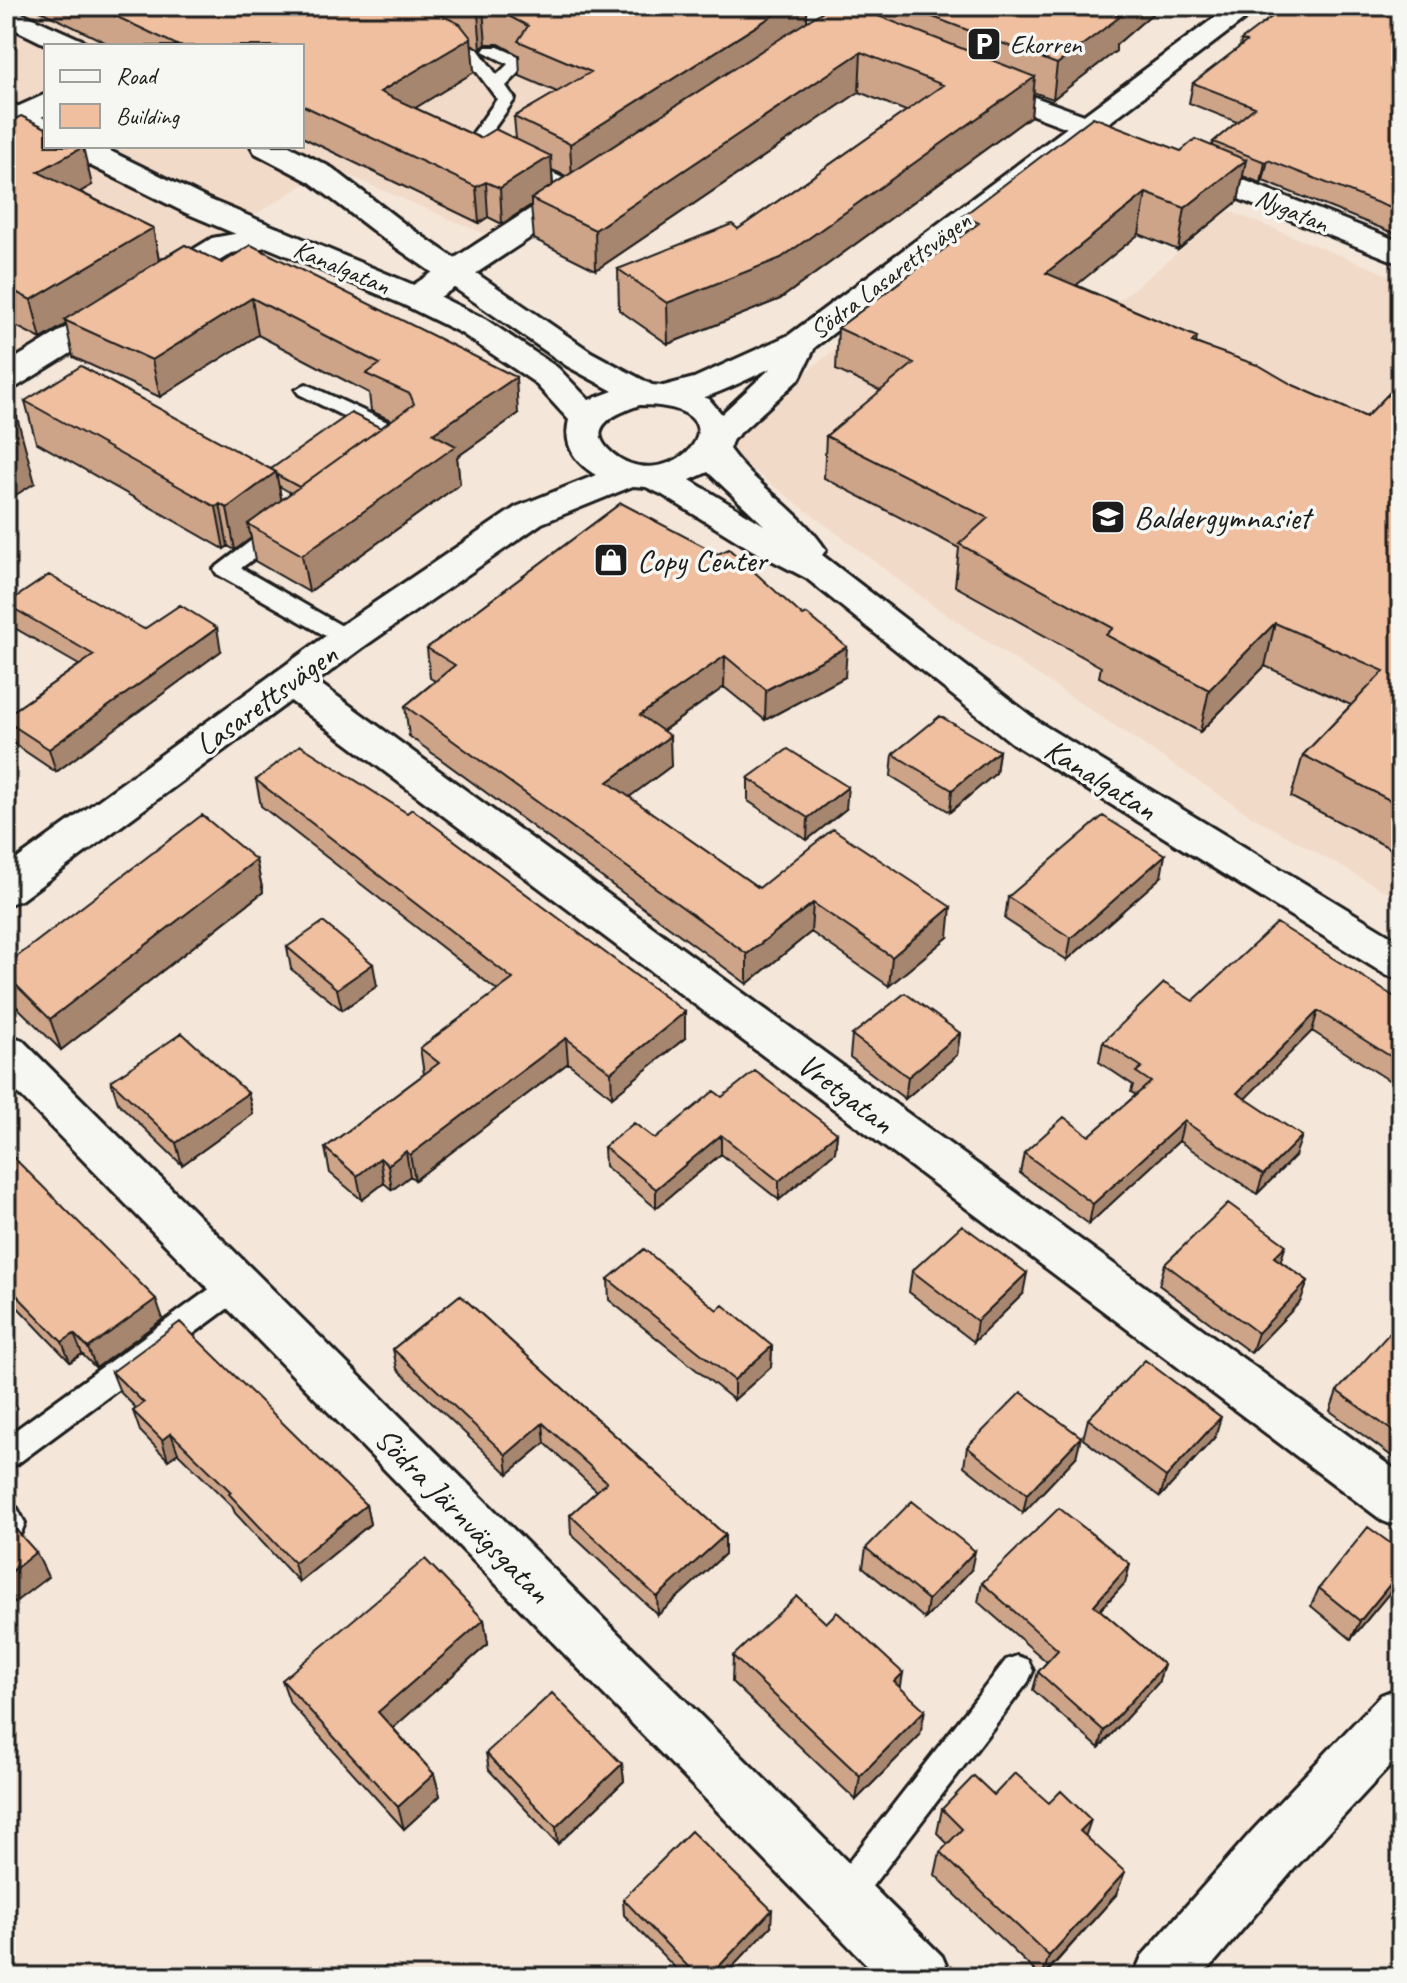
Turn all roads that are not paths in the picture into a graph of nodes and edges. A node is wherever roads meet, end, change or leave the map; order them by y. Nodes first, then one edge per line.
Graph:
1 (781, 6) edge
2 (865, 6) edge
3 (1248, 6) edge
4 (6, 14) edge
5 (417, 28) edge
6 (821, 35) junction
7 (68, 44) edge
8 (891, 50) edge
9 (492, 51) dead end
10 (963, 78) edge
11 (496, 86) junction
12 (44, 104) edge
13 (24, 119) edge
14 (1102, 132) junction
15 (80, 148) edge
16 (270, 148) edge
17 (1159, 155) edge
18 (590, 184) joint
19 (197, 206) junction
20 (273, 237) junction
21 (223, 245) junction
22 (1401, 254) edge
23 (454, 272) junction
24 (416, 298) junction
25 (801, 342) junction
26 (6, 379) edge
27 (306, 390) dead end
28 (655, 395) junction
29 (586, 434) junction
30 (713, 443) junction
31 (381, 457) edge
32 (641, 476) junction
33 (304, 512) edge
34 (529, 515) junction
35 (819, 569) junction
36 (348, 639) junction
37 (290, 681) junction
38 (6, 889) edge
39 (1401, 963) edge
40 (6, 1052) edge
41 (236, 1286) junction
42 (6, 1454) edge
43 (1401, 1504) edge
44 (6, 1518) edge
45 (6, 1526) edge
46 (1017, 1671) dead end
47 (1401, 1714) edge
48 (842, 1898) junction
49 (921, 1977) edge
50 (1163, 1977) edge

1 - 6 street
2 - 6 street
3 - 14 street, Södra Lasarettsvägen
4 - 7 street
5 - 11 lane
6 - 8 street
9 - 11 lane
10 - 14 street
11 - 18 lane
12 - 13 street
14 - 25 street, Södra Lasarettsvägen
15 - 19 street, Kanalgatan
16 - 23 street, Kanalgatan
17 - 22 street, Nygatan
18 - 23 street
19 - 20 street, Kanalgatan
19 - 21 street
20 - 21 street
20 - 24 street, Kanalgatan
21 - 26 street
23 - 24 street
23 - 28 street, Kanalgatan
24 - 29 street, Kanalgatan
25 - 28 street, Södra Lasarettsvägen
25 - 30 street, Södra Lasarettsvägen
27 - 31 lane
28 - 29 street
28 - 30 street
29 - 32 street
29 - 34 street, Lasarettsvägen
30 - 32 street
30 - 35 street, Kanalgatan
32 - 34 street, Lasarettsvägen
32 - 35 street, Kanalgatan
33 - 36 lane
34 - 36 street, Lasarettsvägen
35 - 39 street, Kanalgatan
36 - 37 street, Lasarettsvägen
37 - 38 street, Lasarettsvägen
37 - 43 street, Vretgatan
40 - 41 street, Södra Järnvägsgatan
41 - 42 lane
41 - 48 street, Södra Järnvägsgatan
44 - 45 lane
46 - 48 lane
47 - 50 street
48 - 49 street, Södra Järnvägsgatan

